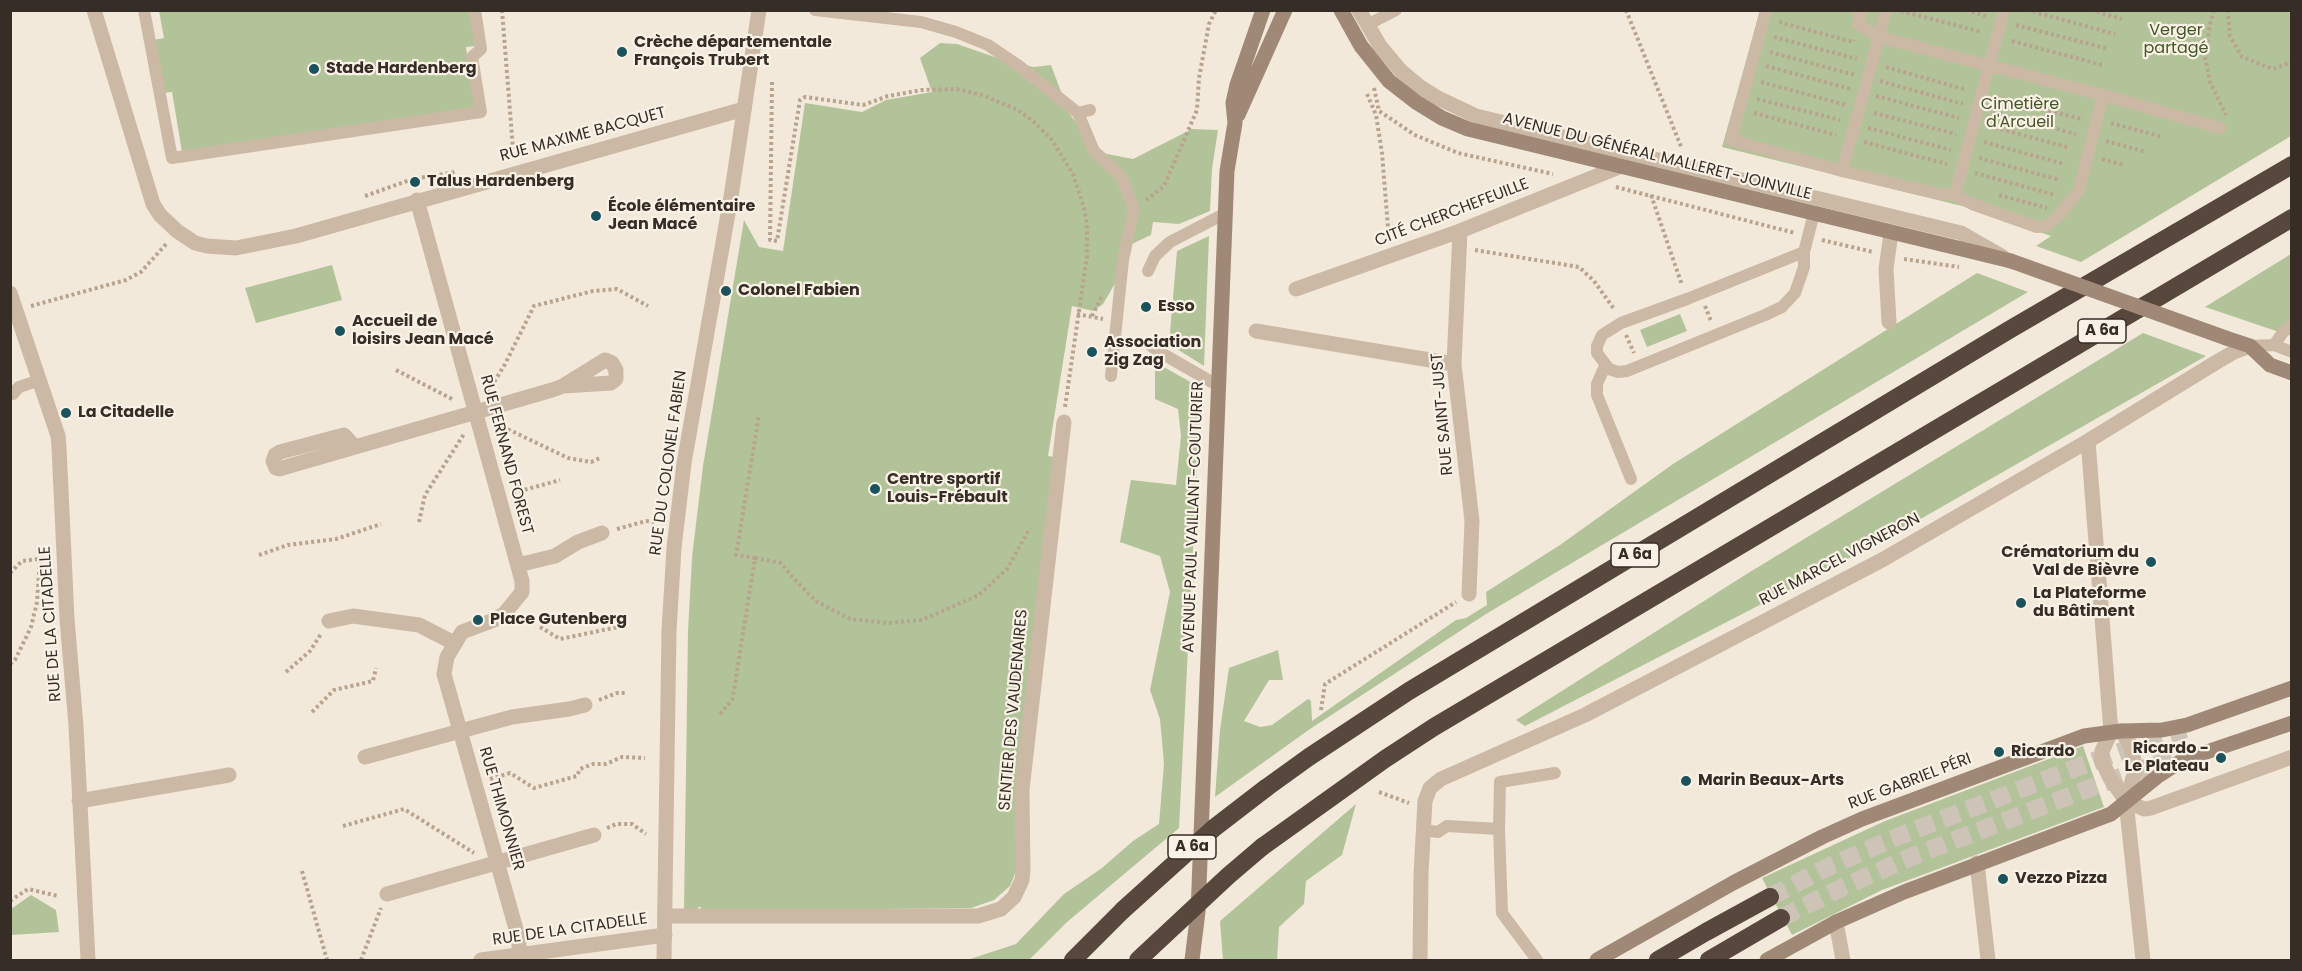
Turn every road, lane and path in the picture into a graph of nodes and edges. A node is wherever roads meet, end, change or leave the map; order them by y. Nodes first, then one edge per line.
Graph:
1 (94, 10) edge
2 (144, 10) edge
3 (475, 10) edge
4 (502, 10) edge
5 (759, 10) edge
6 (815, 10) edge
7 (1216, 10) edge
8 (1263, 10) edge
9 (1285, 10) edge
10 (1341, 10) edge
11 (1359, 10) edge
12 (1396, 10) edge
13 (1626, 10) edge
14 (1861, 10) edge
15 (1886, 10) edge
16 (1900, 10) edge
17 (1966, 10) edge
18 (2004, 10) edge
19 (2027, 10) edge
20 (2091, 10) edge
21 (2214, 10) edge
22 (2228, 10) edge
23 (874, 13) edge
24 (1765, 14) edge
25 (1986, 16) dead end
26 (2122, 19) dead end
27 (1858, 24) junction
28 (2016, 24) dead end
29 (1367, 25) junction
30 (1982, 32) dead end
31 (1760, 33) junction
32 (2115, 34) dead end
33 (1879, 37) junction
34 (2012, 41) dead end
35 (1756, 48) junction
36 (2109, 49) dead end
37 (1873, 58) junction
38 (2292, 62) edge
39 (1752, 63) junction
40 (2102, 65) dead end
41 (1989, 67) junction
42 (1748, 78) junction
43 (1868, 78) junction
44 (772, 82) dead end
45 (1967, 90) dead end
46 (1864, 93) junction
47 (1367, 94) dead end
48 (1743, 95) junction
49 (2103, 95) junction
50 (1996, 97) dead end
51 (1963, 104) dead end
52 (744, 109) junction
53 (1739, 109) junction
54 (1859, 109) junction
55 (1992, 112) dead end
56 (1959, 118) dead end
57 (2081, 119) dead end
58 (2097, 120) junction
59 (1235, 123) junction
60 (1855, 124) junction
61 (1988, 126) dead end
62 (2220, 128) joint
63 (2076, 134) dead end
64 (2163, 137) dead end
65 (1970, 138) junction
66 (2092, 138) junction
67 (1851, 139) junction
68 (2070, 148) dead end
69 (513, 149) dead end
70 (1951, 150) dead end
71 (2145, 152) dead end
72 (2088, 156) junction
73 (1979, 158) dead end
74 (1947, 164) dead end
75 (2064, 164) dead end
76 (2124, 165) dead end
77 (2292, 165) edge
78 (1619, 167) junction
79 (1690, 168) junction
80 (462, 171) dead end
81 (1842, 171) junction
82 (1976, 172) dead end
83 (2060, 180) dead end
84 (1955, 195) junction
85 (2055, 195) dead end
86 (358, 199) dead end
87 (417, 200) junction
88 (1655, 205) dead end
89 (1134, 209) junction
90 (1814, 213) junction
91 (1224, 214) junction
92 (2292, 218) edge
93 (1461, 231) junction
94 (1891, 233) junction
95 (1471, 249) dead end
96 (159, 252) dead end
97 (1804, 252) junction
98 (1394, 256) junction
99 (2010, 261) junction
100 (1148, 271) dead end
101 (1296, 289) dead end
102 (10, 293) edge
103 (1687, 300) junction
104 (39, 304) dead end
105 (648, 306) dead end
106 (1699, 309) dead end
107 (1077, 314) junction
108 (1089, 316) dead end
109 (1889, 322) dead end
110 (1621, 323) junction
111 (1712, 323) dead end
112 (2292, 325) edge
113 (1256, 331) dead end
114 (1627, 336) dead end
115 (1149, 344) dead end
116 (2274, 345) junction
117 (2250, 346) junction
118 (2292, 352) edge
119 (1635, 354) dead end
120 (1454, 364) junction
121 (1605, 366) junction
122 (396, 370) dead end
123 (2292, 373) edge
124 (1111, 376) dead end
125 (40, 380) junction
126 (1217, 385) junction
127 (563, 386) dead end
128 (488, 392) dead end
129 (13, 394) dead end
130 (458, 402) dead end
131 (476, 413) junction
132 (759, 415) dead end
133 (1064, 422) joint
134 (496, 424) dead end
135 (466, 431) dead end
136 (2088, 441) junction
137 (354, 446) dead end
138 (600, 458) dead end
139 (1631, 479) dead end
140 (560, 480) dead end
141 (509, 494) dead end
142 (419, 522) dead end
143 (654, 522) dead end
144 (381, 524) dead end
145 (630, 525) dead end
146 (1030, 528) dead end
147 (602, 533) dead end
148 (259, 555) dead end
149 (47, 558) dead end
150 (754, 558) junction
151 (40, 559) junction
152 (518, 565) junction
153 (10, 573) edge
154 (1462, 598) joint
155 (329, 621) joint
156 (540, 627) dead end
157 (618, 627) dead end
158 (454, 643) junction
159 (10, 664) edge
160 (376, 668) dead end
161 (286, 672) dead end
162 (2292, 688) edge
163 (616, 693) dead end
164 (627, 693) dead end
165 (585, 705) dead end
166 (1321, 710) dead end
167 (312, 712) dead end
168 (720, 714) dead end
169 (2292, 723) edge
170 (460, 731) junction
171 (2116, 731) junction
172 (365, 757) dead end
173 (645, 758) dead end
174 (2292, 758) edge
175 (1555, 773) dead end
176 (229, 775) dead end
177 (483, 780) dead end
178 (1379, 792) dead end
179 (79, 801) junction
180 (2126, 801) junction
181 (1414, 805) dead end
182 (343, 826) dead end
183 (1499, 828) junction
184 (1423, 830) junction
185 (599, 832) joint
186 (646, 834) dead end
187 (475, 854) dead end
188 (497, 863) junction
189 (1977, 863) junction
190 (302, 871) dead end
191 (387, 894) joint
192 (58, 896) dead end
193 (1770, 897) tunnel mouth
194 (10, 901) edge
195 (1198, 912) junction
196 (665, 916) junction
197 (1781, 918) tunnel mouth
198 (1836, 922) junction
199 (664, 935) junction
200 (520, 954) junction
201 (88, 960) edge
202 (327, 960) edge
203 (361, 960) edge
204 (481, 960) edge
205 (664, 960) edge
206 (1073, 960) edge
207 (1138, 960) edge
208 (1192, 960) edge
209 (1203, 960) edge
210 (1420, 960) edge
211 (1537, 960) edge
212 (1597, 960) edge
213 (1658, 960) edge
214 (1709, 960) edge
215 (1767, 960) edge
216 (1843, 960) edge
217 (1988, 960) edge
218 (2143, 960) edge

1 - 87 street, RUE MAXIME BACQUET
2 - 3 lane
4 - 69 path
5 - 52 street, RUE DU COLONEL FABIEN
6 - 23 lane
7 - 89 path
8 - 59 main road, AVENUE PAUL VAILLANT-COUTURIER
9 - 59 main road, AVENUE PAUL VAILLANT-COUTURIER
10 - 78 main road, AVENUE DU GÉNÉRAL MALLERET-JOINVILLE
11 - 29 street, AVENUE DU GÉNÉRAL MALLERET-JOINVILLE
12 - 29 lane
13 - 79 path
14 - 27 lane
15 - 33 lane
16 - 30 path
17 - 25 path
18 - 41 lane
19 - 32 path
20 - 26 path
21 - 62 path
22 - 38 path
23 - 89 lane
24 - 27 path
24 - 31 lane
27 - 33 lane
28 - 36 path
29 - 79 street, AVENUE DU GÉNÉRAL MALLERET-JOINVILLE
31 - 35 lane
31 - 37 path
33 - 37 lane
33 - 41 lane
34 - 40 path
35 - 39 lane
35 - 43 path
37 - 43 lane
37 - 45 path
39 - 42 lane
39 - 46 path
41 - 49 lane
41 - 65 lane
42 - 48 lane
42 - 54 path
43 - 46 lane
43 - 51 path
44 - 107 path
46 - 54 lane
46 - 56 path
47 - 98 path
48 - 53 lane
48 - 60 path
49 - 58 lane
49 - 62 lane
50 - 57 path
52 - 87 street, RUE MAXIME BACQUET
52 - 196 street, RUE DU COLONEL FABIEN
53 - 67 path
53 - 81 lane
54 - 60 lane
54 - 65 path
55 - 63 path
58 - 64 path
58 - 66 lane
59 - 91 main road, AVENUE PAUL VAILLANT-COUTURIER
60 - 67 lane
60 - 70 path
61 - 68 path
65 - 75 path
65 - 84 lane
66 - 71 path
66 - 72 lane
67 - 74 path
67 - 81 lane
72 - 76 path
72 - 84 lane
73 - 83 path
77 - 206 highway, A 6a, bridge
78 - 90 main road, AVENUE DU GÉNÉRAL MALLERET-JOINVILLE
78 - 93 street, CITÉ CHERCHEFEUILLE
79 - 99 street, AVENUE DU GÉNÉRAL MALLERET-JOINVILLE
80 - 86 path
81 - 84 lane
82 - 85 path
87 - 131 street, RUE FERNAND FOREST
88 - 103 path
89 - 124 lane
90 - 94 main road, AVENUE DU GÉNÉRAL MALLERET-JOINVILLE
90 - 97 lane
91 - 100 lane
91 - 126 main road, AVENUE PAUL VAILLANT-COUTURIER
92 - 207 highway, A 6a, bridge
93 - 98 street, CITÉ CHERCHEFEUILLE
93 - 120 street, RUE SAINT-JUST
94 - 99 main road, AVENUE DU GÉNÉRAL MALLERET-JOINVILLE
94 - 109 street
95 - 110 path
96 - 104 path
97 - 103 lane
97 - 121 lane
98 - 101 street, CITÉ CHERCHEFEUILLE
99 - 117 main road, AVENUE DU GÉNÉRAL MALLERET-JOINVILLE, bridge
102 - 125 street, RUE DE LA CITADELLE
103 - 110 lane
105 - 128 path
106 - 111 path
107 - 108 path
107 - 133 path
110 - 121 lane
112 - 116 lane
113 - 120 street
114 - 119 path
115 - 126 lane
116 - 117 lane, AVENUE DU GÉNÉRAL MALLERET-JOINVILLE
116 - 118 lane, AVENUE DU GÉNÉRAL MALLERET-JOINVILLE
117 - 123 main road, AVENUE DU GÉNÉRAL MALLERET-JOINVILLE
117 - 136 street, RUE MARCEL VIGNERON
120 - 154 street, RUE SAINT-JUST
121 - 139 lane
122 - 130 path
125 - 129 lane
125 - 179 street, RUE DE LA CITADELLE
126 - 195 main road, AVENUE PAUL VAILLANT-COUTURIER
127 - 131 street
131 - 137 street
131 - 152 street, RUE FERNAND FOREST
132 - 150 path
133 - 196 street, SENTIER DES VAUDENAIRES
134 - 138 path
135 - 142 path
136 - 171 street
136 - 184 street, RUE MARCEL VIGNERON
140 - 141 path
143 - 145 path
144 - 148 path
146 - 150 path
147 - 152 street
149 - 151 path
150 - 168 path
151 - 153 path
151 - 159 path
152 - 158 street, RUE FERNAND FOREST
154 - 166 path
155 - 158 street
155 - 161 path
156 - 157 path
158 - 170 street, RUE THIMONNIER
160 - 167 path
162 - 171 main road, RUE GABRIEL PÉRI
163 - 164 path
165 - 170 street
169 - 180 main road
170 - 172 street
170 - 188 street, RUE THIMONNIER
171 - 180 street
171 - 180 street
171 - 212 main road, RUE GABRIEL PÉRI
173 - 177 path
174 - 180 street
175 - 183 lane
176 - 179 street
178 - 181 path
179 - 201 street, RUE DE LA CITADELLE
180 - 189 main road
180 - 218 street
182 - 187 path
183 - 184 lane
183 - 211 lane
184 - 210 street
185 - 186 path
185 - 188 street
188 - 191 street
188 - 200 street, RUE THIMONNIER
189 - 198 main road
189 - 217 street
190 - 202 path
191 - 203 path
192 - 194 path
193 - 213 highway
195 - 208 main road, AVENUE PAUL VAILLANT-COUTURIER
195 - 209 main road, AVENUE PAUL VAILLANT-COUTURIER
196 - 199 street, RUE DU COLONEL FABIEN
197 - 214 highway
198 - 215 main road
198 - 216 street
199 - 200 street, RUE DE LA CITADELLE
199 - 205 street, RUE DU COLONEL FABIEN
200 - 204 street, RUE DE LA CITADELLE

